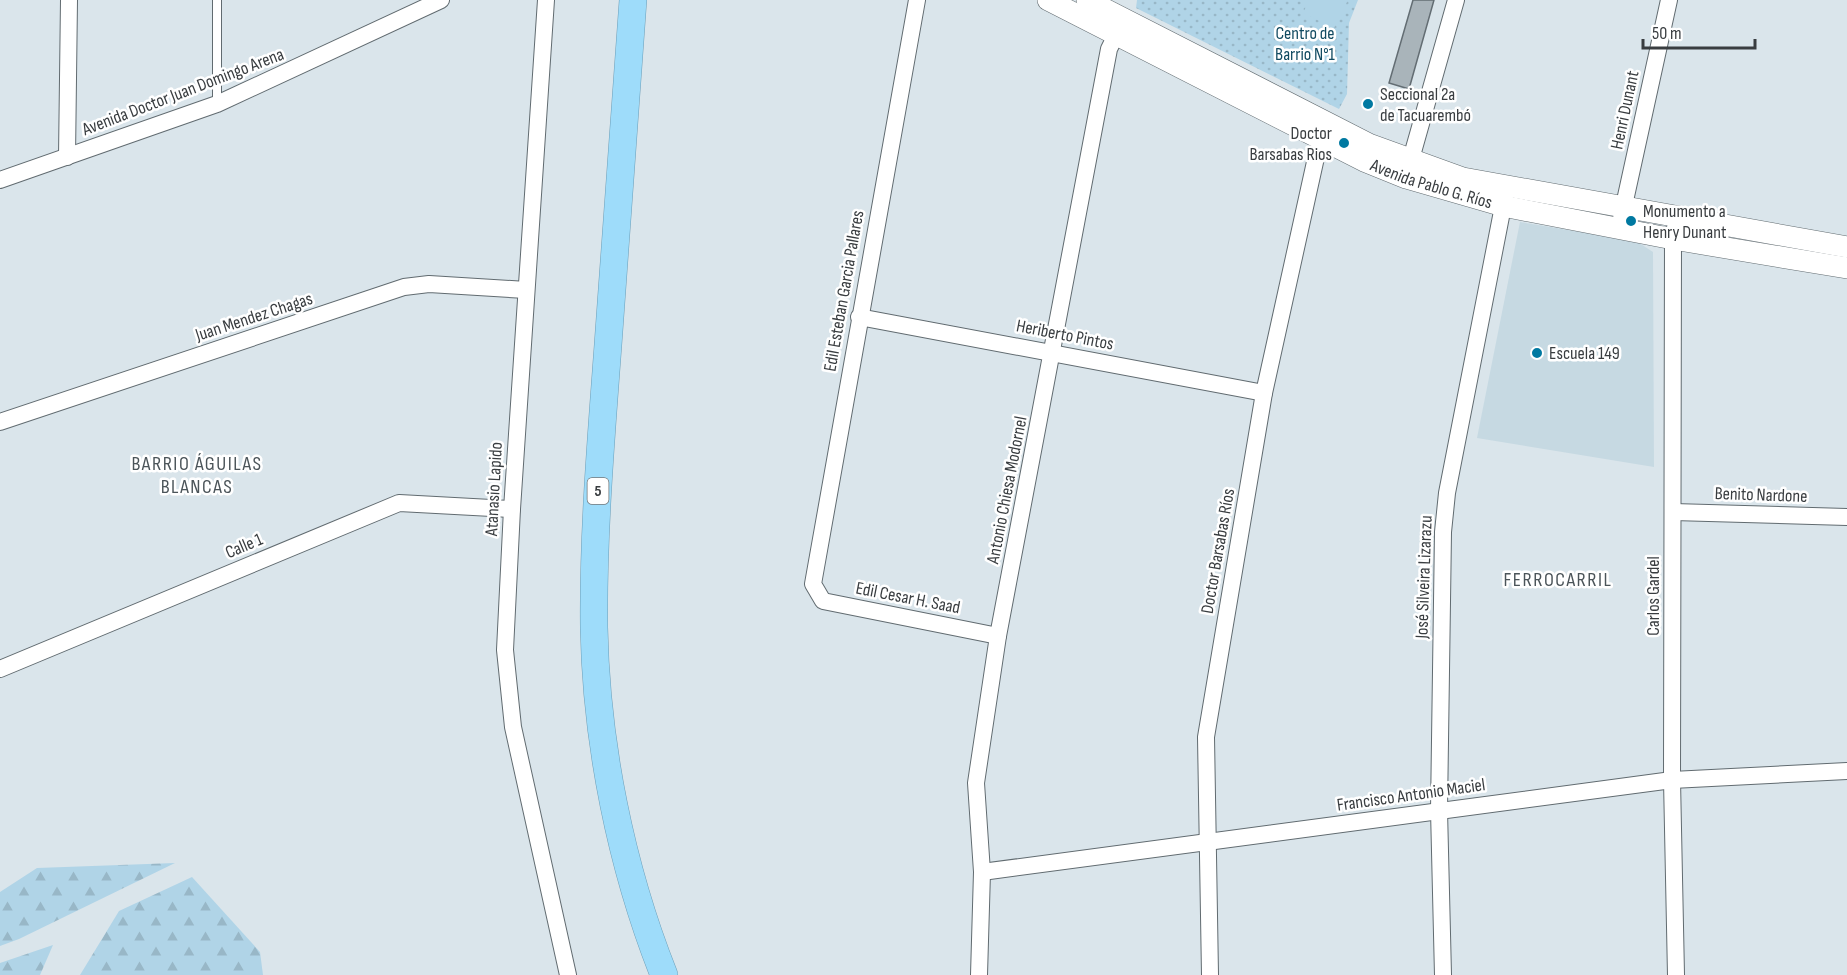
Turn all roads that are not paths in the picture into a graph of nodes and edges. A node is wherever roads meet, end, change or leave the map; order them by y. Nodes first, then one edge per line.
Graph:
1 (69, 0) edge
2 (217, 0) edge
3 (441, 0) edge
4 (546, 0) edge
5 (917, 0) edge
6 (1048, 0) edge
7 (1088, 0) edge
8 (1456, 0) edge
9 (1669, 0) edge
10 (633, 1) edge
11 (1120, 28) junction
12 (217, 104) junction
13 (1324, 140) junction
14 (67, 157) junction
15 (1411, 159) junction
16 (0, 180) edge
17 (1505, 196) junction
18 (1621, 218) junction
19 (1675, 228) junction
20 (1846, 255) edge
21 (526, 290) junction
22 (859, 317) junction
23 (1054, 353) junction
24 (1264, 393) junction
25 (0, 422) edge
26 (512, 509) junction
27 (1673, 512) junction
28 (1847, 517) edge
29 (815, 590) joint
30 (999, 636) junction
31 (0, 669) edge
32 (1847, 771) edge
33 (1672, 780) junction
34 (1440, 810) junction
35 (1208, 843) junction
36 (982, 872) junction
37 (568, 975) edge
38 (664, 975) edge
39 (979, 975) edge
40 (1210, 975) edge
41 (1443, 975) edge
42 (1676, 975) edge

1 - 14 street
2 - 12 lane
3 - 12 street, Avenida Doctor Juan Domingo Arena
4 - 21 street, Atanasio Lapido
5 - 22 street, Edil Esteban Garcia Pallares
6 - 11 street, Avenida Pablo G. Ríos
7 - 11 street, Avenida Pablo G. Ríos
8 - 15 street
9 - 18 street, Henri Dunant
10 - 38 highway, 5
11 - 13 street, Avenida Pablo G. Ríos
11 - 15 street, Avenida Pablo G. Ríos
11 - 23 street, Antonio Chiesa Modornel
12 - 14 street, Avenida Doctor Juan Domingo Arena
13 - 17 street, Avenida Pablo G. Ríos
13 - 24 street, Doctor Barsabas Ríos
14 - 16 street, Avenida Doctor Juan Domingo Arena
15 - 17 street, Avenida Pablo G. Ríos
17 - 18 street, Avenida Pablo G. Ríos
17 - 34 street, José Silveira Lizarazu
18 - 19 street, Avenida Pablo G. Ríos
19 - 20 street, Avenida Pablo G. Ríos
19 - 27 street, Carlos Gardel
21 - 25 street, Juan Mendez Chagas
21 - 26 street, Atanasio Lapido
22 - 23 street, Heriberto Pintos
22 - 29 street, Edil Esteban Garcia Pallares
23 - 24 street, Heriberto Pintos
23 - 30 street, Antonio Chiesa Modornel
24 - 35 street, Doctor Barsabas Ríos
26 - 31 street, Calle 1
26 - 37 street, Atanasio Lapido
27 - 28 street, Benito Nardone
27 - 33 street, Carlos Gardel
29 - 30 street, Edil Cesar H. Saad
30 - 36 street, Antonio Chiesa Modornel
32 - 33 street, Francisco Antonio Maciel
33 - 34 street, Francisco Antonio Maciel
33 - 42 street, Carlos Gardel
34 - 35 street, Francisco Antonio Maciel
34 - 41 street, José Silveira Lizarazu
35 - 36 street, Francisco Antonio Maciel
35 - 40 street, Doctor Barsabas Ríos
36 - 39 street, Antonio Chiesa Modornel

